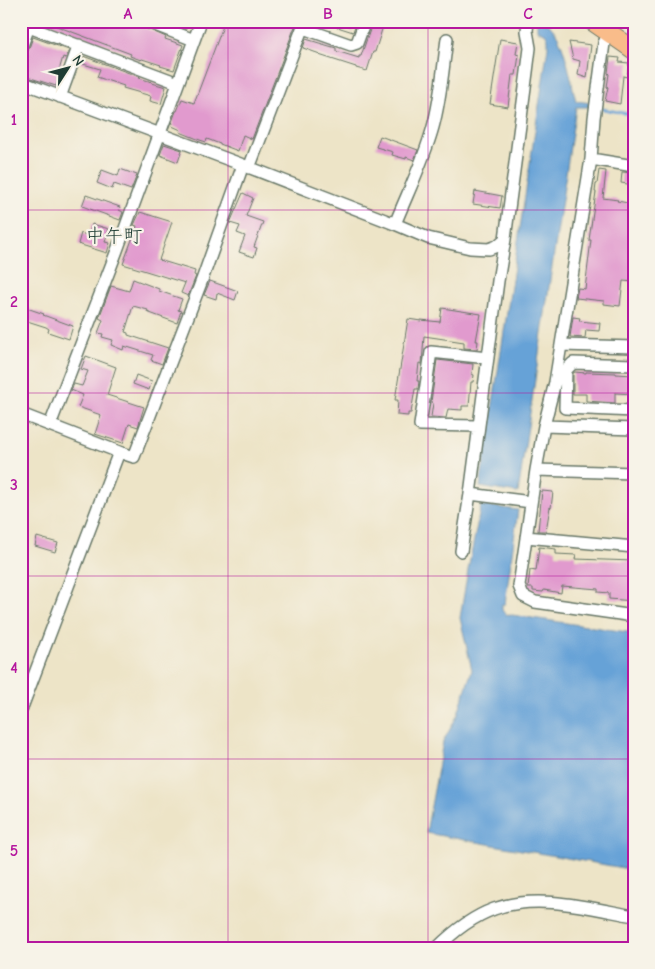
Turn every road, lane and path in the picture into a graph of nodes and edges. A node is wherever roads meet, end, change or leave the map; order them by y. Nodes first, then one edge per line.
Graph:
1 (145, 21) edge
2 (201, 21) edge
3 (365, 21) edge
4 (592, 21) edge
5 (30, 24) edge
6 (304, 25) edge
7 (528, 26) edge
8 (611, 27) edge
9 (447, 39) dead end
10 (194, 40) junction
11 (79, 45) junction
12 (21, 48) edge
13 (634, 50) edge
14 (21, 82) edge
15 (178, 82) junction
16 (60, 97) junction
17 (159, 135) junction
18 (591, 159) junction
19 (246, 166) junction
20 (634, 166) edge
21 (396, 224) junction
22 (505, 239) junction
23 (561, 345) junction
24 (634, 347) edge
25 (488, 358) junction
26 (634, 365) edge
27 (592, 409) junction
28 (634, 411) edge
29 (21, 414) edge
30 (50, 425) junction
31 (478, 426) junction
32 (544, 426) junction
33 (591, 427) junction
34 (634, 429) edge
35 (119, 452) junction
36 (536, 470) junction
37 (634, 473) edge
38 (470, 494) junction
39 (531, 502) junction
40 (526, 537) junction
41 (634, 547) edge
42 (461, 551) dead end
43 (634, 616) edge
44 (21, 710) edge
45 (634, 916) edge
46 (437, 948) edge

1 - 10 street
2 - 10 street
3 - 6 street
4 - 8 highway
5 - 11 street
5 - 12 street
6 - 19 street
7 - 22 street
8 - 13 highway
8 - 18 street
9 - 21 street
10 - 15 street
11 - 15 street
11 - 16 street
14 - 16 street
15 - 17 street
16 - 17 street
17 - 19 street
17 - 30 street
18 - 20 street
18 - 23 street
19 - 21 street
19 - 35 street
21 - 22 street
22 - 25 street
23 - 24 street
23 - 32 street
25 - 31 street
25 - 31 street
26 - 27 street
27 - 28 street
27 - 33 street
29 - 30 street
30 - 35 street
31 - 38 street
32 - 33 street
32 - 36 street
33 - 34 street
35 - 44 street
36 - 37 street
36 - 39 street
38 - 39 street
38 - 42 street
39 - 40 street
40 - 41 street
40 - 43 street
45 - 46 street

